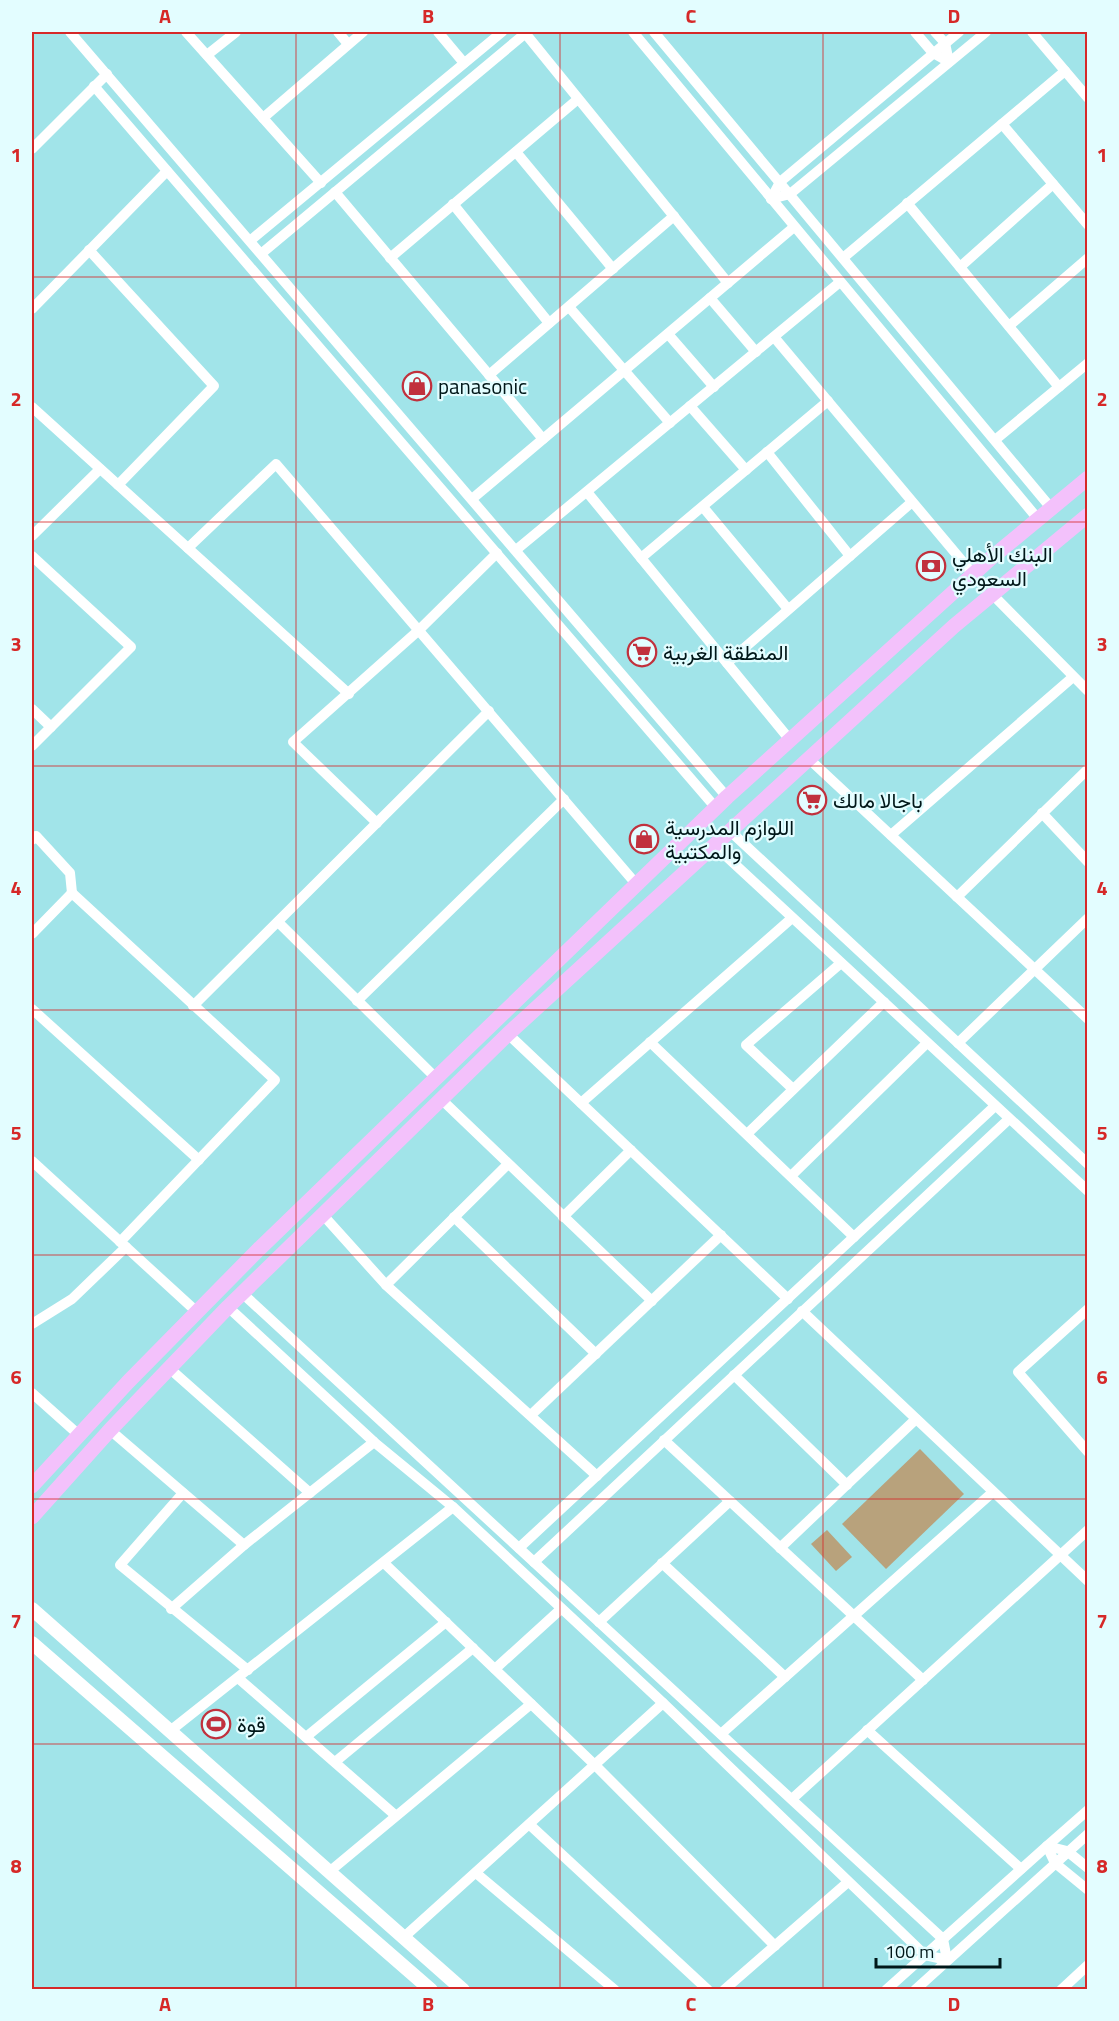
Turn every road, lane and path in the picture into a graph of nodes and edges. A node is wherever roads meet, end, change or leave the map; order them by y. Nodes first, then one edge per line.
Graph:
1 (70, 32) edge
2 (186, 32) edge
3 (236, 32) edge
4 (338, 32) edge
5 (363, 32) edge
6 (438, 32) edge
7 (502, 32) edge
8 (526, 32) edge
9 (633, 32) edge
10 (654, 32) edge
11 (915, 32) edge
12 (935, 32) edge
13 (959, 32) edge
14 (986, 32) edge
15 (1032, 32) edge
16 (945, 43) junction
17 (348, 44) junction
18 (933, 53) junction
19 (207, 55) junction
20 (950, 62) junction
21 (464, 63) junction
22 (1065, 71) junction
23 (107, 74) junction
24 (94, 86) junction
25 (1088, 98) edge
26 (578, 99) junction
27 (264, 118) junction
28 (1002, 124) junction
29 (32, 149) edge
30 (516, 152) junction
31 (167, 171) junction
32 (780, 182) junction
33 (321, 183) junction
34 (1053, 184) junction
35 (334, 192) junction
36 (790, 194) junction
37 (771, 199) junction
38 (907, 203) junction
39 (453, 204) junction
40 (674, 216) junction
41 (1088, 225) edge
42 (794, 227) junction
43 (251, 240) junction
44 (89, 250) junction
45 (262, 253) junction
46 (390, 258) junction
47 (843, 258) junction
48 (1088, 258) edge
49 (960, 267) junction
50 (613, 269) junction
51 (840, 282) junction
52 (728, 283) junction
53 (710, 298) junction
54 (569, 307) junction
55 (32, 309) edge
56 (549, 323) junction
57 (1009, 326) junction
58 (668, 334) junction
59 (774, 337) junction
60 (756, 352) junction
61 (1088, 363) edge
62 (624, 371) junction
63 (489, 375) junction
64 (714, 387) junction
65 (1059, 387) junction
66 (828, 401) junction
67 (690, 406) junction
68 (32, 407) edge
69 (670, 423) junction
70 (543, 439) junction
71 (995, 440) junction
72 (767, 452) junction
73 (100, 469) junction
74 (746, 470) junction
75 (1088, 478) edge
76 (118, 485) junction
77 (587, 492) junction
78 (472, 498) junction
79 (912, 502) junction
80 (703, 507) junction
81 (1051, 508) junction
82 (1038, 519) junction
83 (1085, 522) edge
84 (32, 536) edge
85 (188, 548) junction
86 (516, 550) junction
87 (496, 553) junction
88 (32, 556) edge
89 (850, 556) junction
90 (641, 558) junction
91 (973, 574) junction
92 (992, 594) junction
93 (788, 609) junction
94 (418, 630) junction
95 (727, 663) junction
96 (1073, 676) junction
97 (1088, 691) edge
98 (350, 694) junction
99 (32, 709) edge
100 (489, 711) junction
101 (51, 727) junction
102 (790, 740) junction
103 (32, 746) edge
104 (808, 758) junction
105 (1088, 769) edge
106 (727, 796) junction
107 (564, 799) junction
108 (716, 808) junction
109 (1042, 813) junction
110 (377, 823) junction
111 (729, 830) junction
112 (891, 836) junction
113 (32, 840) edge
114 (713, 844) junction
115 (1088, 862) edge
116 (637, 885) junction
117 (72, 893) junction
118 (957, 897) junction
119 (792, 918) junction
120 (1088, 918) edge
121 (278, 922) junction
122 (32, 934) edge
123 (841, 963) junction
124 (1034, 969) junction
125 (357, 1001) junction
126 (884, 1002) junction
127 (193, 1006) junction
128 (32, 1009) edge
129 (1088, 1019) edge
130 (508, 1034) junction
131 (650, 1042) junction
132 (927, 1042) junction
133 (958, 1043) junction
134 (435, 1077) junction
135 (793, 1089) junction
136 (441, 1099) junction
137 (580, 1103) junction
138 (995, 1106) junction
139 (1009, 1119) junction
140 (747, 1134) junction
141 (631, 1150) junction
142 (199, 1160) junction
143 (32, 1161) edge
144 (508, 1164) junction
145 (1088, 1164) edge
146 (791, 1176) junction
147 (1088, 1191) edge
148 (323, 1215) junction
149 (454, 1217) junction
150 (563, 1217) junction
151 (721, 1235) junction
152 (854, 1237) junction
153 (123, 1245) junction
154 (386, 1285) junction
155 (242, 1293) junction
156 (788, 1299) junction
157 (652, 1301) junction
158 (228, 1307) junction
159 (1088, 1309) edge
160 (802, 1311) junction
161 (197, 1312) junction
162 (33, 1320) edge
163 (596, 1354) junction
164 (169, 1368) junction
165 (734, 1375) junction
166 (32, 1393) edge
167 (684, 1395) junction
168 (697, 1410) junction
169 (531, 1415) junction
170 (916, 1419) junction
171 (110, 1430) junction
172 (79, 1435) junction
173 (664, 1440) junction
174 (374, 1442) junction
175 (1088, 1452) edge
176 (597, 1476) junction
177 (847, 1485) junction
178 (32, 1486) edge
179 (183, 1492) junction
180 (993, 1492) junction
181 (310, 1493) junction
182 (730, 1501) junction
183 (453, 1507) junction
184 (32, 1517) edge
185 (1088, 1530) edge
186 (244, 1545) junction
187 (519, 1548) junction
188 (780, 1548) junction
189 (1060, 1555) junction
190 (534, 1562) junction
191 (384, 1563) junction
192 (662, 1563) junction
193 (1088, 1581) edge
194 (32, 1609) edge
195 (171, 1609) junction
196 (561, 1609) junction
197 (854, 1616) junction
198 (446, 1622) junction
199 (599, 1622) junction
200 (32, 1643) edge
201 (473, 1648) junction
202 (495, 1669) junction
203 (248, 1670) junction
204 (785, 1677) junction
205 (238, 1678) junction
206 (923, 1680) junction
207 (663, 1703) junction
208 (531, 1704) junction
209 (867, 1730) junction
210 (170, 1731) junction
211 (721, 1734) junction
212 (306, 1737) junction
213 (335, 1762) junction
214 (596, 1766) junction
215 (792, 1799) junction
216 (1088, 1809) edge
217 (395, 1815) junction
218 (530, 1826) junction
219 (1088, 1834) edge
220 (1047, 1846) junction
221 (1067, 1851) junction
222 (1055, 1863) junction
223 (1088, 1868) edge
224 (1021, 1869) junction
225 (329, 1872) junction
226 (476, 1873) junction
227 (848, 1882) junction
228 (1088, 1890) edge
229 (404, 1937) junction
230 (943, 1939) junction
231 (775, 1946) junction
232 (925, 1955) junction
233 (947, 1960) junction
234 (1086, 1970) edge
235 (431, 1989) edge
236 (463, 1989) edge
237 (615, 1989) edge
238 (708, 1989) edge
239 (724, 1989) edge
240 (886, 1989) edge
241 (915, 1989) edge
242 (1060, 1989) edge

1 - 23 street
2 - 19 street
3 - 19 street
4 - 17 street
5 - 17 street
6 - 21 street
7 - 21 street
8 - 26 street
8 - 35 street
9 - 37 street
10 - 32 street
11 - 18 street
12 - 16 street
13 - 16 street
14 - 20 street
15 - 22 street
16 - 18 street
16 - 20 street
17 - 27 street
18 - 20 street
18 - 32 street
19 - 27 street
20 - 36 street
21 - 33 street
22 - 25 street
22 - 28 street
23 - 24 street
23 - 43 street
24 - 29 street
24 - 31 street
26 - 30 street
26 - 40 street
27 - 33 street
28 - 34 street
28 - 38 street
30 - 39 street
30 - 50 street
31 - 44 street
31 - 87 street
32 - 36 street
32 - 37 street
33 - 43 street
34 - 41 street
34 - 49 street
35 - 45 street
35 - 46 street
36 - 37 street
36 - 47 street
37 - 42 street
38 - 47 street
38 - 49 street
39 - 46 street
39 - 56 street
40 - 50 street
40 - 52 street
42 - 51 street
42 - 52 street
43 - 45 street
44 - 55 street
44 - 76 street
45 - 78 street
46 - 63 street
47 - 71 street
48 - 57 street
49 - 57 street
50 - 54 street
51 - 59 street
51 - 82 street
52 - 53 street
53 - 58 street
53 - 60 street
54 - 56 street
54 - 62 street
56 - 63 street
57 - 65 street
58 - 62 street
58 - 64 street
59 - 60 street
59 - 66 street
60 - 64 street
61 - 65 street
62 - 69 street
62 - 70 street
63 - 70 street
64 - 67 street
65 - 71 street
66 - 72 street
66 - 79 street
67 - 69 street
67 - 74 street
68 - 73 street
69 - 77 street
70 - 78 street
71 - 81 street
72 - 74 street
72 - 89 street
73 - 76 street
73 - 84 street
74 - 80 street
75 - 81 main road
76 - 85 street
77 - 86 street
77 - 90 street
78 - 86 street
79 - 89 street
79 - 91 street
80 - 90 street
80 - 93 street
81 - 82 main road
82 - 91 main road
83 - 92 main road
85 - 94 street
85 - 98 street
86 - 106 street
87 - 94 street
87 - 108 street
88 - 101 street
89 - 93 street
90 - 95 street
91 - 102 main road
92 - 96 street
92 - 104 main road
93 - 95 street
94 - 98 street
94 - 100 street
95 - 102 street
96 - 97 street
96 - 112 street
98 - 110 street
99 - 101 street
100 - 107 street
100 - 110 street
101 - 103 street
102 - 106 main road
104 - 111 main road
104 - 112 street
105 - 109 street
106 - 108 main road
107 - 116 street
107 - 125 street
108 - 116 main road
109 - 115 street
109 - 118 street
110 - 121 street
111 - 114 main road
111 - 133 street
112 - 118 street
113 - 117 street
114 - 119 street
114 - 130 main road
116 - 134 main road
117 - 122 street
117 - 127 street
118 - 124 street
119 - 123 street
119 - 131 street
120 - 124 street
121 - 125 street
121 - 127 street
123 - 126 street
123 - 135 street
124 - 129 street
124 - 133 street
125 - 134 street
126 - 132 street
126 - 135 street
127 - 142 street
128 - 142 street
130 - 136 main road
130 - 137 street
131 - 137 street
131 - 140 street
132 - 138 street
132 - 146 street
133 - 145 street
134 - 161 main road
135 - 140 street
136 - 144 street
136 - 148 main road
137 - 141 street
138 - 139 street
138 - 152 street
139 - 147 street
139 - 160 street
140 - 146 street
141 - 150 street
141 - 151 street
142 - 153 street
143 - 153 street
144 - 149 street
144 - 150 street
146 - 152 street
148 - 154 street
148 - 155 main road
149 - 154 street
149 - 163 street
150 - 157 street
151 - 156 street
151 - 157 street
152 - 156 street
153 - 161 street
153 - 162 street
154 - 169 street
155 - 158 main road
155 - 187 street
156 - 167 street
157 - 163 street
158 - 164 main road
158 - 174 street
159 - 175 street
160 - 165 street
160 - 170 street
161 - 172 main road
163 - 169 street
164 - 171 main road
164 - 181 street
165 - 168 street
165 - 177 street
166 - 172 street
167 - 168 street
167 - 176 street
168 - 173 street
169 - 176 street
170 - 177 street
170 - 180 street
171 - 179 street
171 - 184 main road
172 - 178 main road
173 - 182 street
173 - 190 street
174 - 181 street
174 - 183 street
176 - 187 street
177 - 188 street
179 - 186 street
179 - 195 street
180 - 189 street
180 - 197 street
181 - 186 street
182 - 188 street
182 - 192 street
183 - 191 street
183 - 196 street
185 - 189 street
186 - 195 street
187 - 190 street
188 - 197 street
189 - 193 street
189 - 206 street
190 - 199 street
191 - 198 street
191 - 203 street
192 - 199 street
192 - 204 street
194 - 210 main road
195 - 203 street
196 - 202 street
196 - 207 street
197 - 204 street
197 - 206 street
198 - 201 street
198 - 212 street
199 - 211 street
200 - 235 main road
201 - 202 street
201 - 213 street
202 - 208 street
203 - 205 street
204 - 211 street
205 - 210 street
205 - 212 street
206 - 209 street
207 - 214 street
207 - 227 street
208 - 214 street
208 - 217 street
209 - 215 street
209 - 224 street
210 - 225 main road
211 - 215 street
212 - 213 street
213 - 217 street
214 - 218 street
214 - 231 street
215 - 230 street
216 - 220 street
217 - 225 street
218 - 226 street
218 - 238 street
219 - 221 street
220 - 221 street
220 - 222 street
220 - 224 street
221 - 222 street
221 - 223 street
222 - 228 street
222 - 233 street
224 - 230 street
225 - 229 main road
226 - 229 street
226 - 237 street
227 - 231 street
227 - 232 street
229 - 236 main road
230 - 232 street
230 - 233 street
231 - 239 street
232 - 233 street
232 - 240 street
233 - 241 street
234 - 242 street

